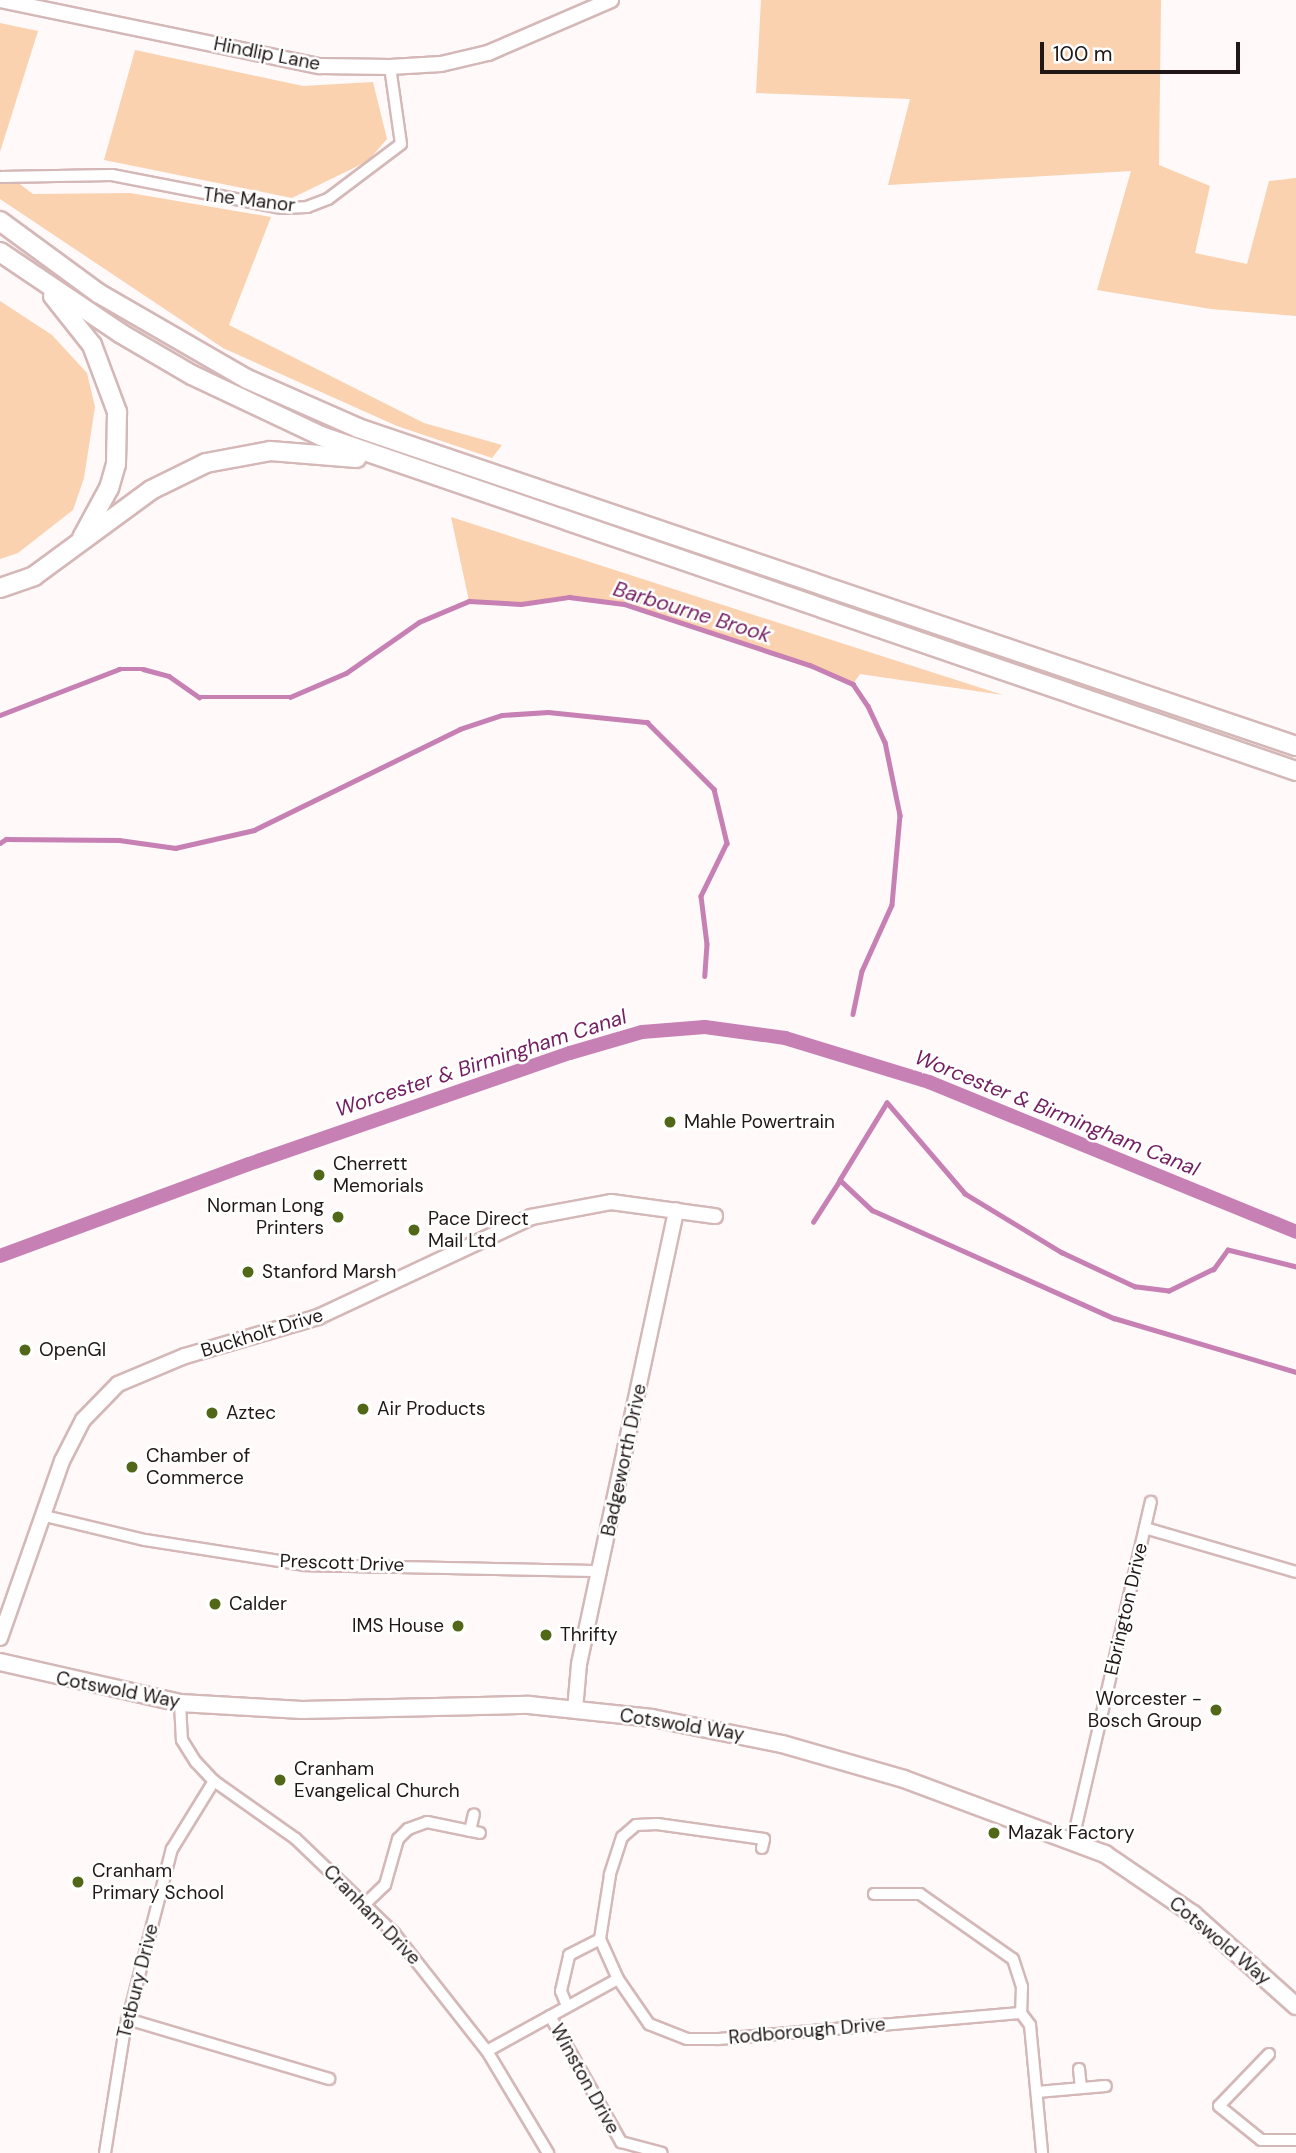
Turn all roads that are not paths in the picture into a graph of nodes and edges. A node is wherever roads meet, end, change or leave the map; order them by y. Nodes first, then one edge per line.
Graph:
1 (0, 0) edge
2 (611, 0) edge
3 (390, 67) junction
4 (1, 177) edge
5 (0, 221) edge
6 (0, 252) edge
7 (40, 280) junction
8 (390, 462) junction
9 (76, 547) junction
10 (0, 588) edge
11 (1296, 746) edge
12 (1296, 771) edge
13 (676, 1210) junction
14 (715, 1216) dead end
15 (1151, 1502) dead end
16 (44, 1516) junction
17 (1145, 1528) junction
18 (601, 1571) junction
19 (1296, 1572) edge
20 (0, 1638) edge
21 (0, 1662) edge
22 (180, 1703) junction
23 (575, 1710) junction
24 (214, 1781) junction
25 (474, 1814) dead end
26 (1073, 1839) junction
27 (762, 1848) dead end
28 (874, 1894) dead end
29 (365, 1904) junction
30 (600, 1939) junction
31 (618, 1979) junction
32 (567, 2006) junction
33 (1296, 2006) edge
34 (1021, 2013) junction
35 (550, 2016) junction
36 (127, 2019) junction
37 (487, 2051) junction
38 (1269, 2054) dead end
39 (1079, 2068) dead end
40 (329, 2079) dead end
41 (1106, 2086) dead end
42 (1081, 2088) junction
43 (1037, 2092) junction
44 (1296, 2140) edge
45 (105, 2153) edge
46 (548, 2153) edge
47 (662, 2153) edge
48 (1042, 2153) edge

1 - 3 street, Hindlip Lane
2 - 3 street, Hindlip Lane
3 - 4 street, The Manor
5 - 11 highway
6 - 7 highway
7 - 8 highway
7 - 9 highway
8 - 9 highway
8 - 12 highway
9 - 10 highway
13 - 14 street, Buckholt Drive
13 - 16 street, Buckholt Drive
13 - 18 street, Badgeworth Drive
15 - 17 street, Ebrington Drive
16 - 18 street, Prescott Drive
16 - 20 street, Buckholt Drive
17 - 19 street
17 - 26 street, Ebrington Drive
18 - 23 street, Badgeworth Drive
21 - 22 main road, Cotswold Way
22 - 23 main road, Cotswold Way
22 - 24 street, Cranham Drive
23 - 26 main road, Cotswold Way
24 - 29 street, Cranham Drive
24 - 36 street, Tetbury Drive
25 - 29 street
26 - 33 main road, Cotswold Way
27 - 30 street
28 - 34 street
29 - 37 street, Cranham Drive
30 - 31 street, Rodborough Drive
30 - 32 street
31 - 32 street
31 - 34 street, Rodborough Drive
32 - 35 street
34 - 43 street
35 - 37 street
35 - 47 street, Winston Drive
36 - 40 street
36 - 45 street, Tetbury Drive
37 - 46 street, Cranham Drive
38 - 44 street
39 - 42 street
41 - 42 street
42 - 43 street
43 - 48 street

